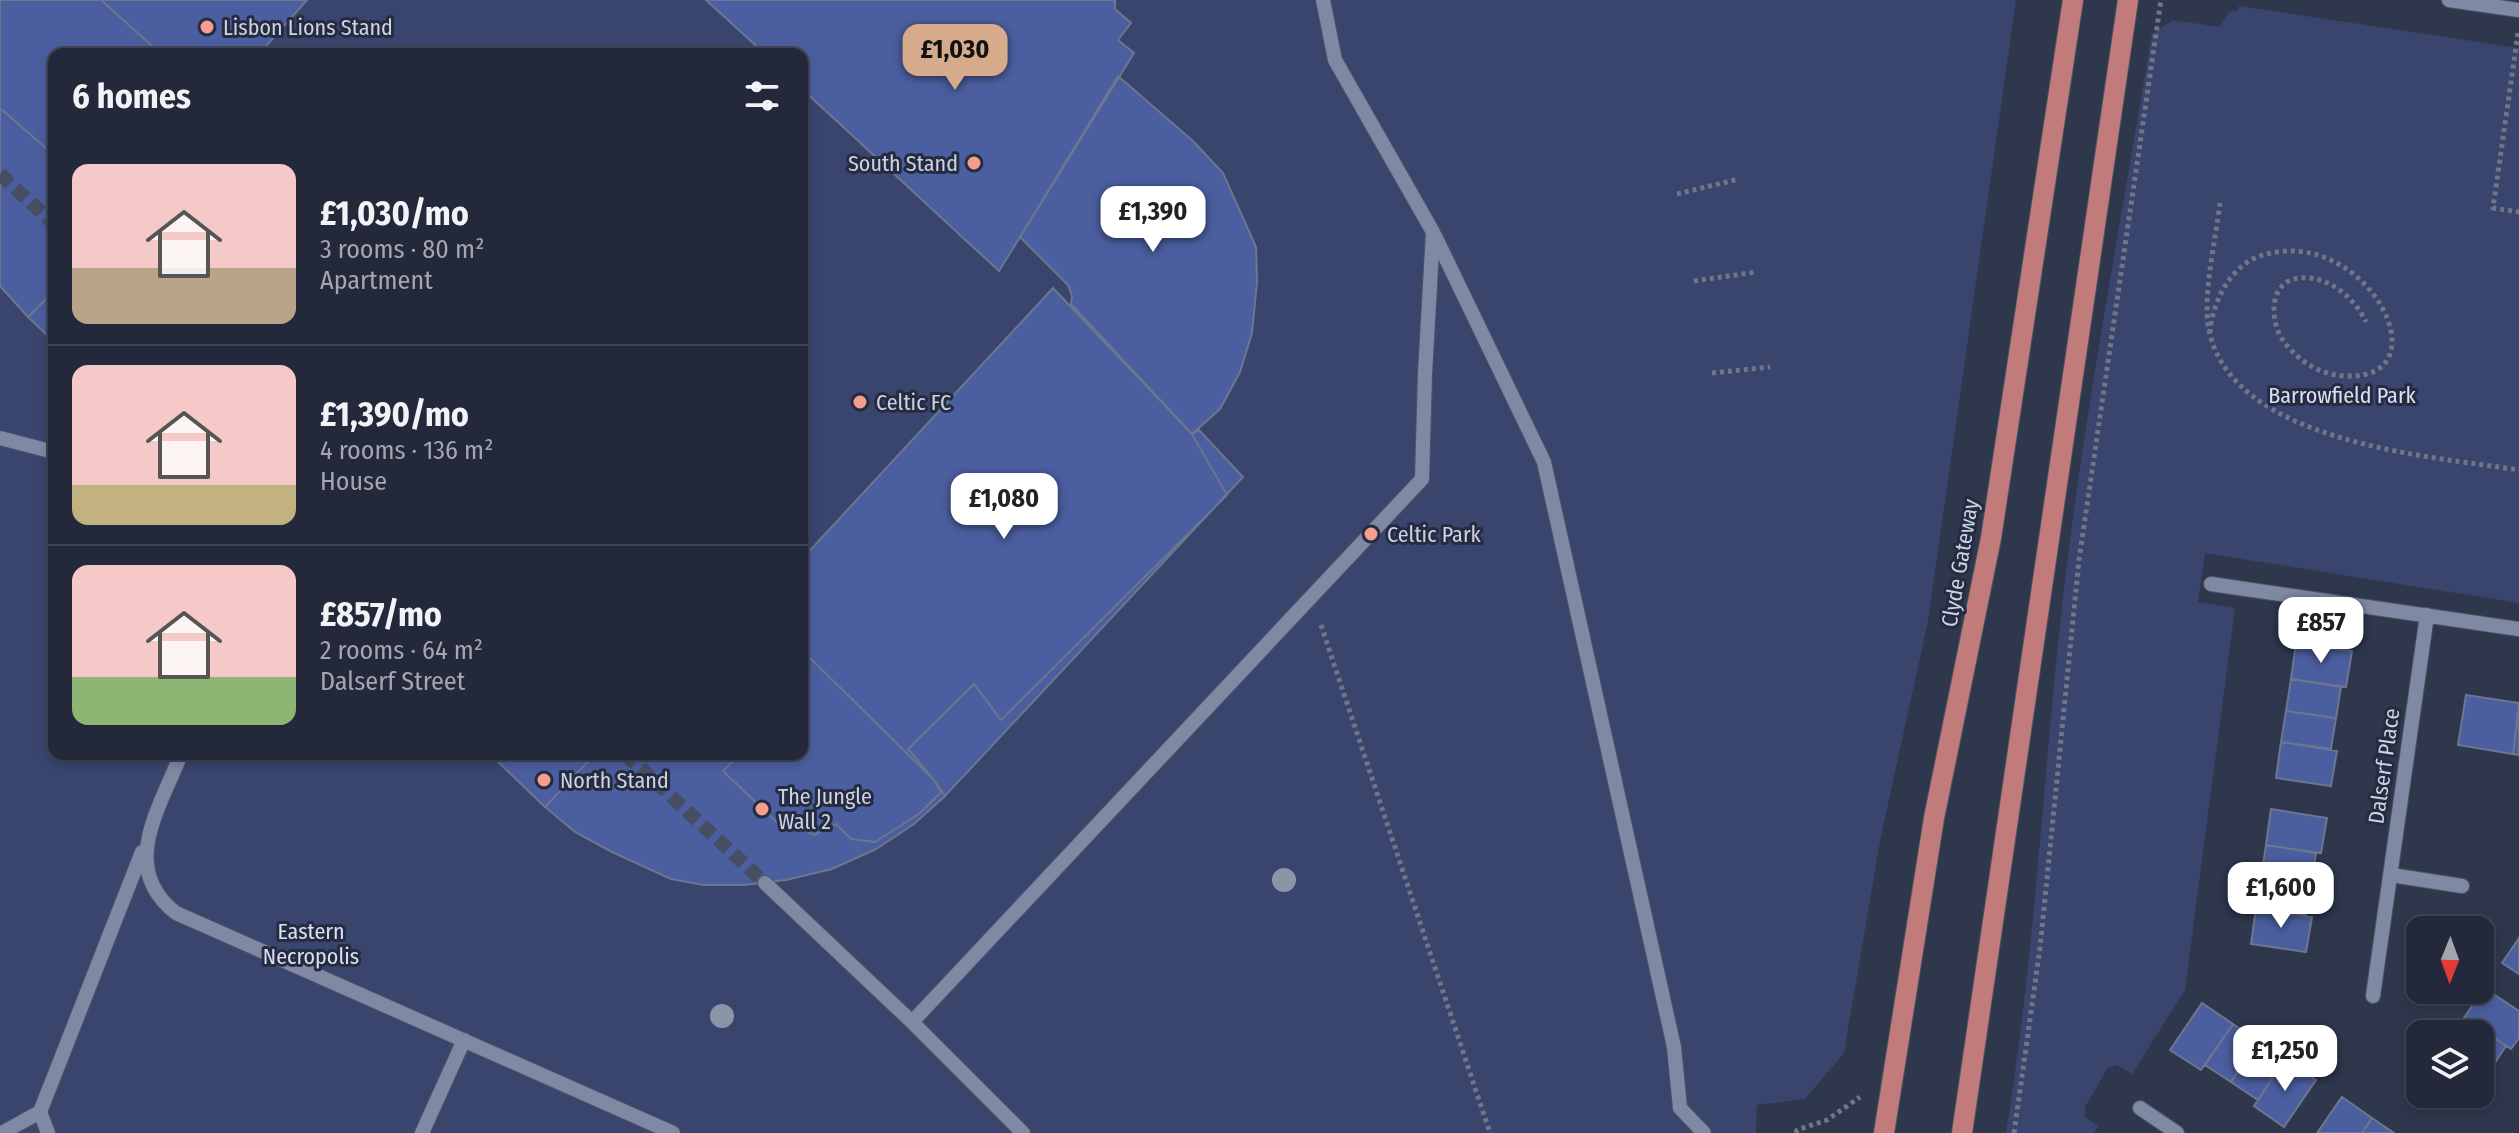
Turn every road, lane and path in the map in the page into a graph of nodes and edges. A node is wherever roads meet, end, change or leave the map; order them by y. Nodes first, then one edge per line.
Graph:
1 (1323, 0) edge
2 (2073, 0) edge
3 (2128, 0) edge
4 (2161, 0) edge
5 (2449, 0) edge
6 (2519, 10) edge
7 (2519, 22) edge
8 (1739, 179) dead end
9 (1677, 194) dead end
10 (2220, 203) dead end
11 (2519, 212) edge
12 (1433, 232) junction
13 (1756, 272) dead end
14 (1694, 281) dead end
15 (2366, 322) dead end
16 (2210, 333) junction
17 (1770, 367) dead end
18 (1712, 373) dead end
19 (0, 438) edge
20 (48, 450) edge
21 (2519, 470) edge
22 (2211, 584) dead end
23 (1311, 597) junction
24 (2427, 615) junction
25 (2519, 629) edge
26 (179, 760) edge
27 (148, 839) junction
28 (2391, 875) junction
29 (765, 883) tunnel mouth
30 (2462, 886) dead end
31 (2373, 996) dead end
32 (912, 1022) junction
33 (464, 1040) junction
34 (2140, 1108) dead end
35 (40, 1112) junction
36 (2, 1133) edge
37 (48, 1133) edge
38 (422, 1133) edge
39 (673, 1133) edge
40 (1023, 1133) edge
41 (1490, 1133) edge
42 (1704, 1133) edge
43 (1884, 1133) edge
44 (1962, 1133) edge
45 (2014, 1133) edge
46 (2177, 1133) edge

1 - 12 street
2 - 43 main road, Clyde Gateway
3 - 44 main road
4 - 45 path
5 - 6 street
7 - 11 path
8 - 9 path
10 - 16 path
12 - 23 street
12 - 42 street
13 - 14 path
15 - 16 path
16 - 21 path
17 - 18 path
19 - 20 street
22 - 24 street
23 - 32 street
23 - 41 path
24 - 25 street
24 - 28 street, Dalserf Place
26 - 27 street
27 - 33 street
27 - 35 street
28 - 30 street
28 - 31 street, Dalserf Place
29 - 32 street
32 - 40 street
33 - 38 street
33 - 39 street
34 - 46 street
35 - 36 street
35 - 37 street

